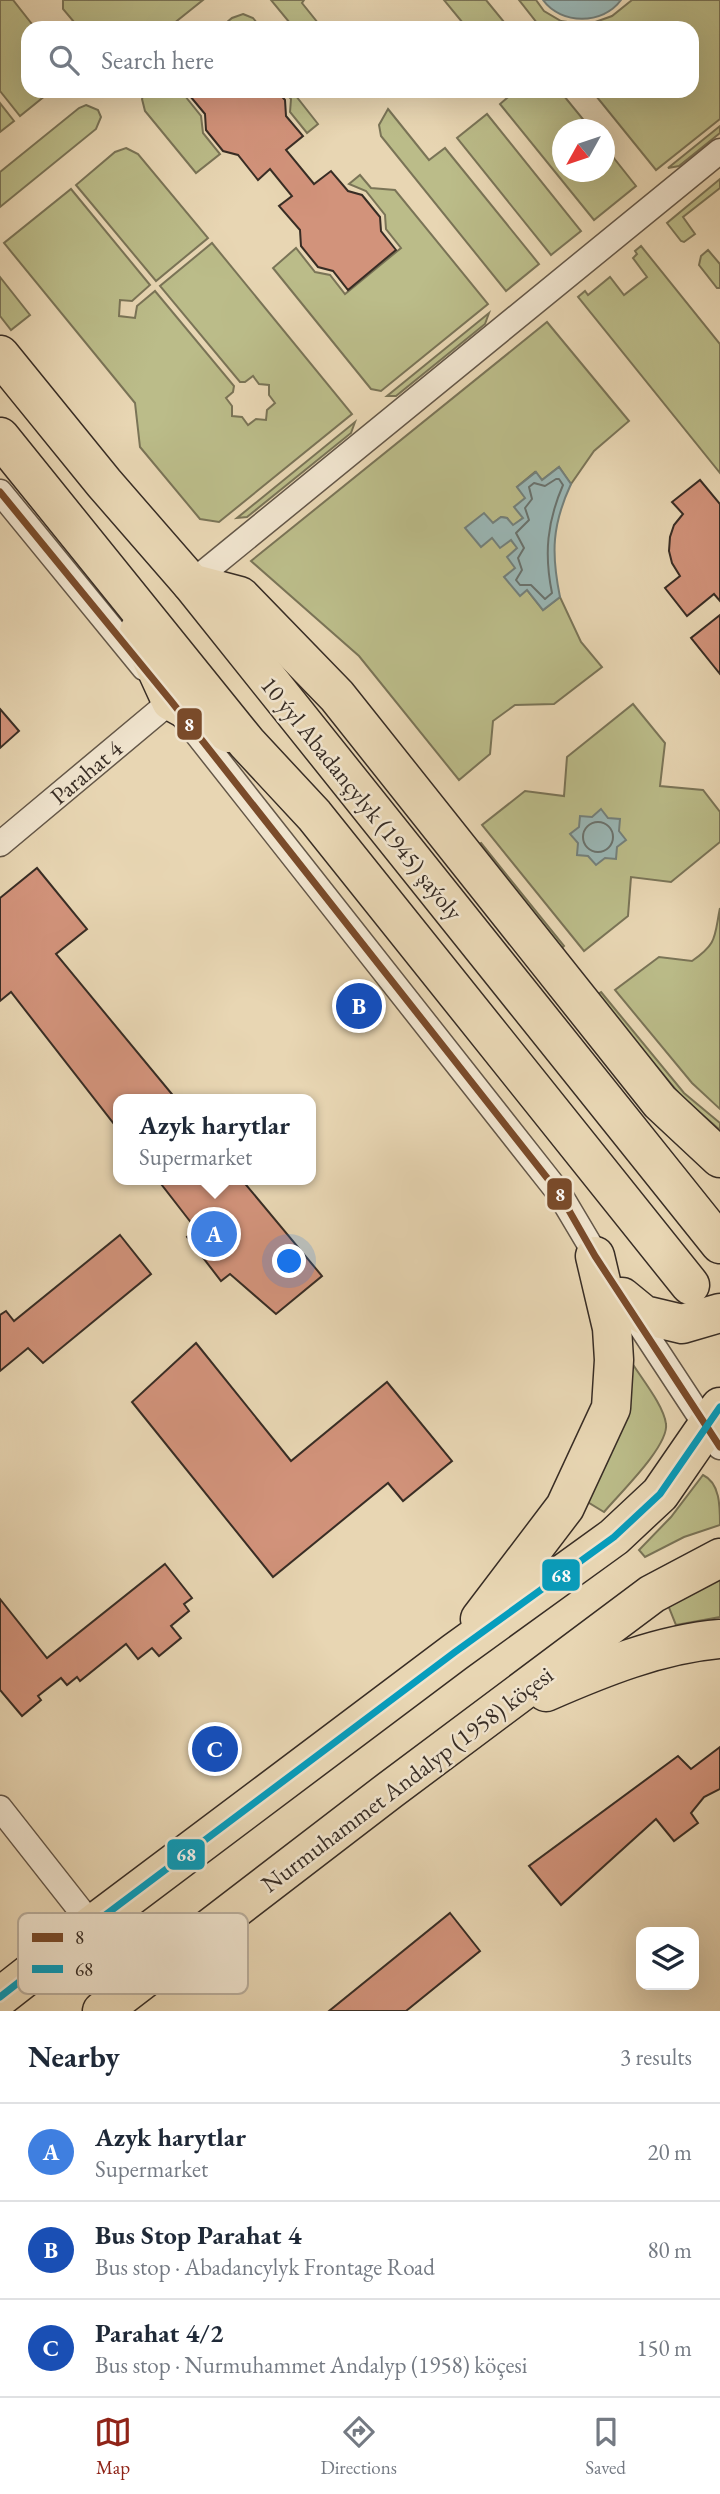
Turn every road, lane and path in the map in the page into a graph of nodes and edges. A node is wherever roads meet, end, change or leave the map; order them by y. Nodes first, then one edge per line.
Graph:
1 (720, 151) edge
2 (0, 355) edge
3 (0, 438) edge
4 (0, 492) edge
5 (114, 579) junction
6 (191, 583) junction
7 (171, 701) junction
8 (247, 743) junction
9 (0, 844) edge
10 (720, 1158) edge
11 (720, 1244) edge
12 (595, 1256) junction
13 (690, 1285) dead end
14 (622, 1297) junction
15 (720, 1313) edge
16 (715, 1428) edge
17 (720, 1558) edge
18 (720, 1639) edge
19 (455, 1652) junction
20 (495, 1713) junction
21 (0, 1808) edge
22 (83, 1913) edge
23 (108, 1913) edge
24 (230, 1913) edge
25 (18, 1983) edge
26 (124, 1994) edge
27 (0, 1997) edge
28 (102, 2011) edge

1 - 6 street
2 - 6 main road, 10 ýyl Abadançylyk (1945) şaýoly
3 - 5 main road, 10 ýyl Abadançylyk (1945) şaýoly
4 - 7 street
5 - 7 main road
5 - 8 main road, 10 ýyl Abadançylyk (1945) şaýoly
6 - 10 main road
6 - 11 main road, 10 ýyl Abadançylyk (1945) şaýoly
7 - 8 main road
7 - 9 street, Parahat 4
7 - 12 street
8 - 13 main road, 10 ýyl Abadançylyk (1945) şaýoly
12 - 14 street
12 - 19 main road
14 - 15 main road
14 - 16 street
16 - 19 main road
17 - 20 main road, Nurmuhammet Andalyp (1958) köçesi
18 - 20 main road
19 - 23 main road
20 - 24 main road, Nurmuhammet Andalyp (1958) köçesi
21 - 22 street
25 - 27 main road
26 - 28 main road, Nurmuhammet Andalyp (1958) köçesi

